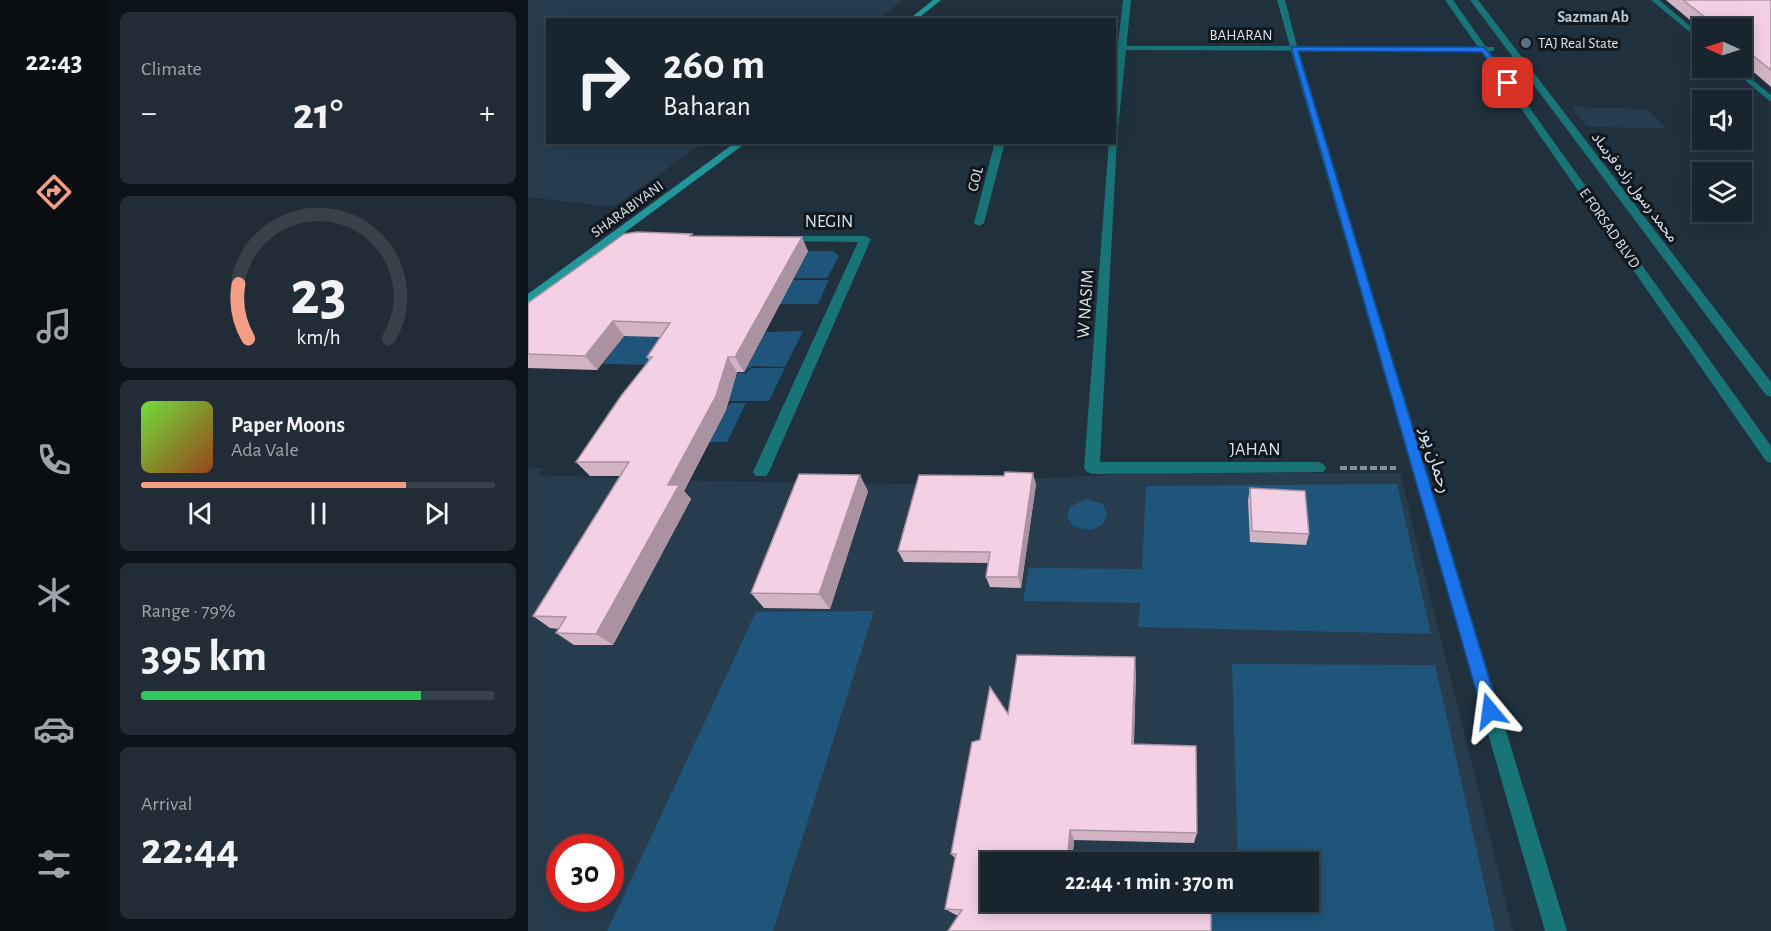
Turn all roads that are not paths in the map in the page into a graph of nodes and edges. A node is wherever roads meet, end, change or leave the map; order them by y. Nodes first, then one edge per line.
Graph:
1 (937, 0) edge
2 (1127, 0) edge
3 (1281, 0) edge
4 (1449, 0) edge
5 (1474, 0) edge
6 (1655, 0) edge
7 (914, 18) edge
8 (1692, 31) edge
9 (1118, 48) edge
10 (1294, 48) junction
11 (1484, 50) junction
12 (1512, 50) junction
13 (1746, 78) edge
14 (1116, 94) edge
15 (1771, 99) edge
16 (740, 144) edge
17 (999, 144) edge
18 (1114, 144) edge
19 (979, 223) dead end
20 (773, 239) edge
21 (611, 240) junction
22 (634, 240) edge
23 (528, 300) edge
24 (1771, 392) edge
25 (1764, 437) edge
26 (1771, 457) edge
27 (1092, 468) joint
28 (1318, 468) road end
29 (761, 472) dead end
30 (1556, 931) edge

1 - 7 main road
2 - 9 street, W NASIM
3 - 10 street, رحمان پور
4 - 11 street, E FORSAD BLVD
5 - 12 street, محمد رسول زاده فرساد
6 - 8 street
9 - 10 street, BAHARAN
9 - 14 street, W NASIM
10 - 11 street, BAHARAN
10 - 30 street, رحمان پور
11 - 12 street, BAHARAN
11 - 25 street, E FORSAD BLVD
12 - 24 street, محمد رسول زاده فرساد
13 - 15 street
16 - 21 main road, SHARABIYANI
17 - 19 street, GOL
18 - 27 street, W NASIM
20 - 29 street, NEGIN
21 - 22 street
21 - 23 main road, SHARABIYANI
25 - 26 street, E FORSAD BLVD
27 - 28 street, JAHAN

